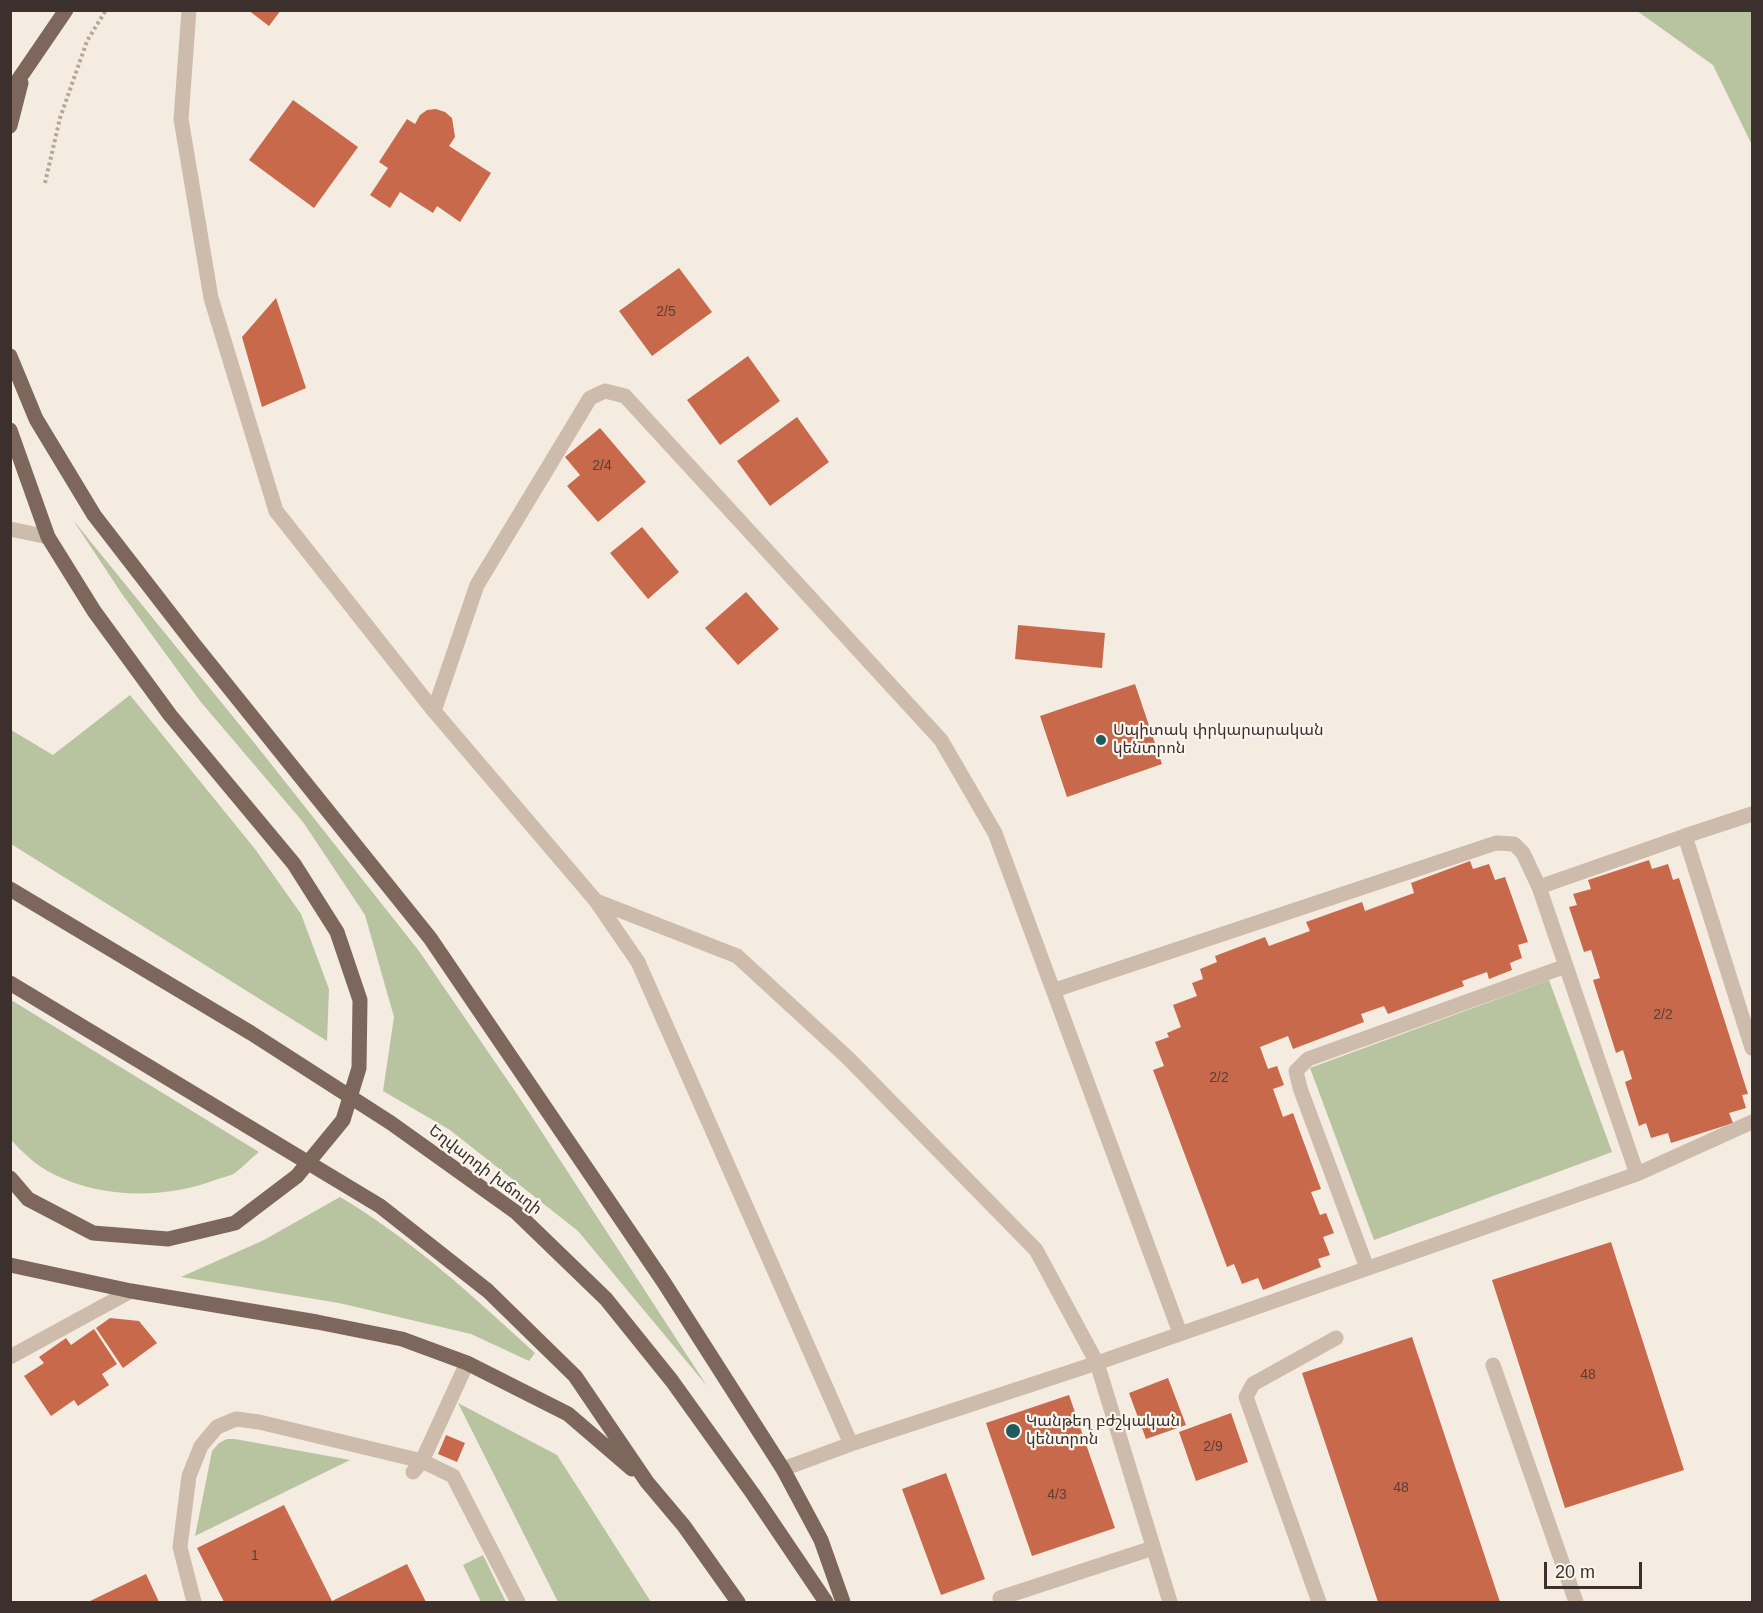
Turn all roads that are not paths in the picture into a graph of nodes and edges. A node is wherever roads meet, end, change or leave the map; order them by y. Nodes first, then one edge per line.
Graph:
1 (189, 10) edge
2 (62, 17) edge
3 (23, 73) junction
4 (10, 92) edge
5 (10, 126) edge
6 (10, 356) edge
7 (10, 430) edge
8 (10, 529) edge
9 (48, 537) junction
10 (434, 711) junction
11 (1752, 814) edge
12 (1685, 836) junction
13 (1539, 887) junction
14 (10, 889) edge
15 (596, 901) junction
16 (1566, 966) junction
17 (10, 983) edge
18 (1055, 990) junction
19 (1752, 1048) edge
20 (1752, 1122) edge
21 (1637, 1174) junction
22 (10, 1178) edge
23 (10, 1265) edge
24 (1367, 1268) junction
25 (131, 1291) junction
26 (1180, 1333) junction
27 (1336, 1338) dead end
28 (10, 1357) edge
29 (467, 1363) junction
30 (1097, 1363) junction
31 (1493, 1365) dead end
32 (851, 1444) junction
33 (418, 1467) junction
34 (783, 1469) junction
35 (647, 1482) junction
36 (1153, 1548) junction
37 (1000, 1598) dead end
38 (194, 1602) edge
39 (518, 1602) edge
40 (738, 1602) edge
41 (826, 1602) edge
42 (843, 1602) edge
43 (1170, 1602) edge
44 (1319, 1602) edge
45 (1576, 1602) edge

1 - 10 lane
2 - 3 main road
3 - 4 main road
3 - 5 main road
6 - 34 main road
7 - 9 main road
8 - 9 lane
9 - 22 main road
10 - 15 lane
10 - 18 lane
11 - 12 lane
12 - 13 lane
12 - 19 lane
13 - 16 lane
13 - 18 lane
14 - 41 main road, Եղվարդի խճուղի
15 - 30 lane
15 - 32 lane
16 - 21 lane
16 - 24 lane
17 - 35 main road
18 - 26 lane
20 - 21 lane
21 - 24 lane
23 - 25 main road
24 - 26 lane
25 - 28 lane
25 - 29 main road
26 - 30 lane
27 - 44 lane
29 - 33 lane
29 - 35 main road
30 - 32 lane
30 - 36 lane
31 - 45 lane
32 - 34 lane
33 - 38 lane
33 - 39 lane
34 - 42 main road
35 - 40 main road
36 - 37 lane
36 - 43 lane

